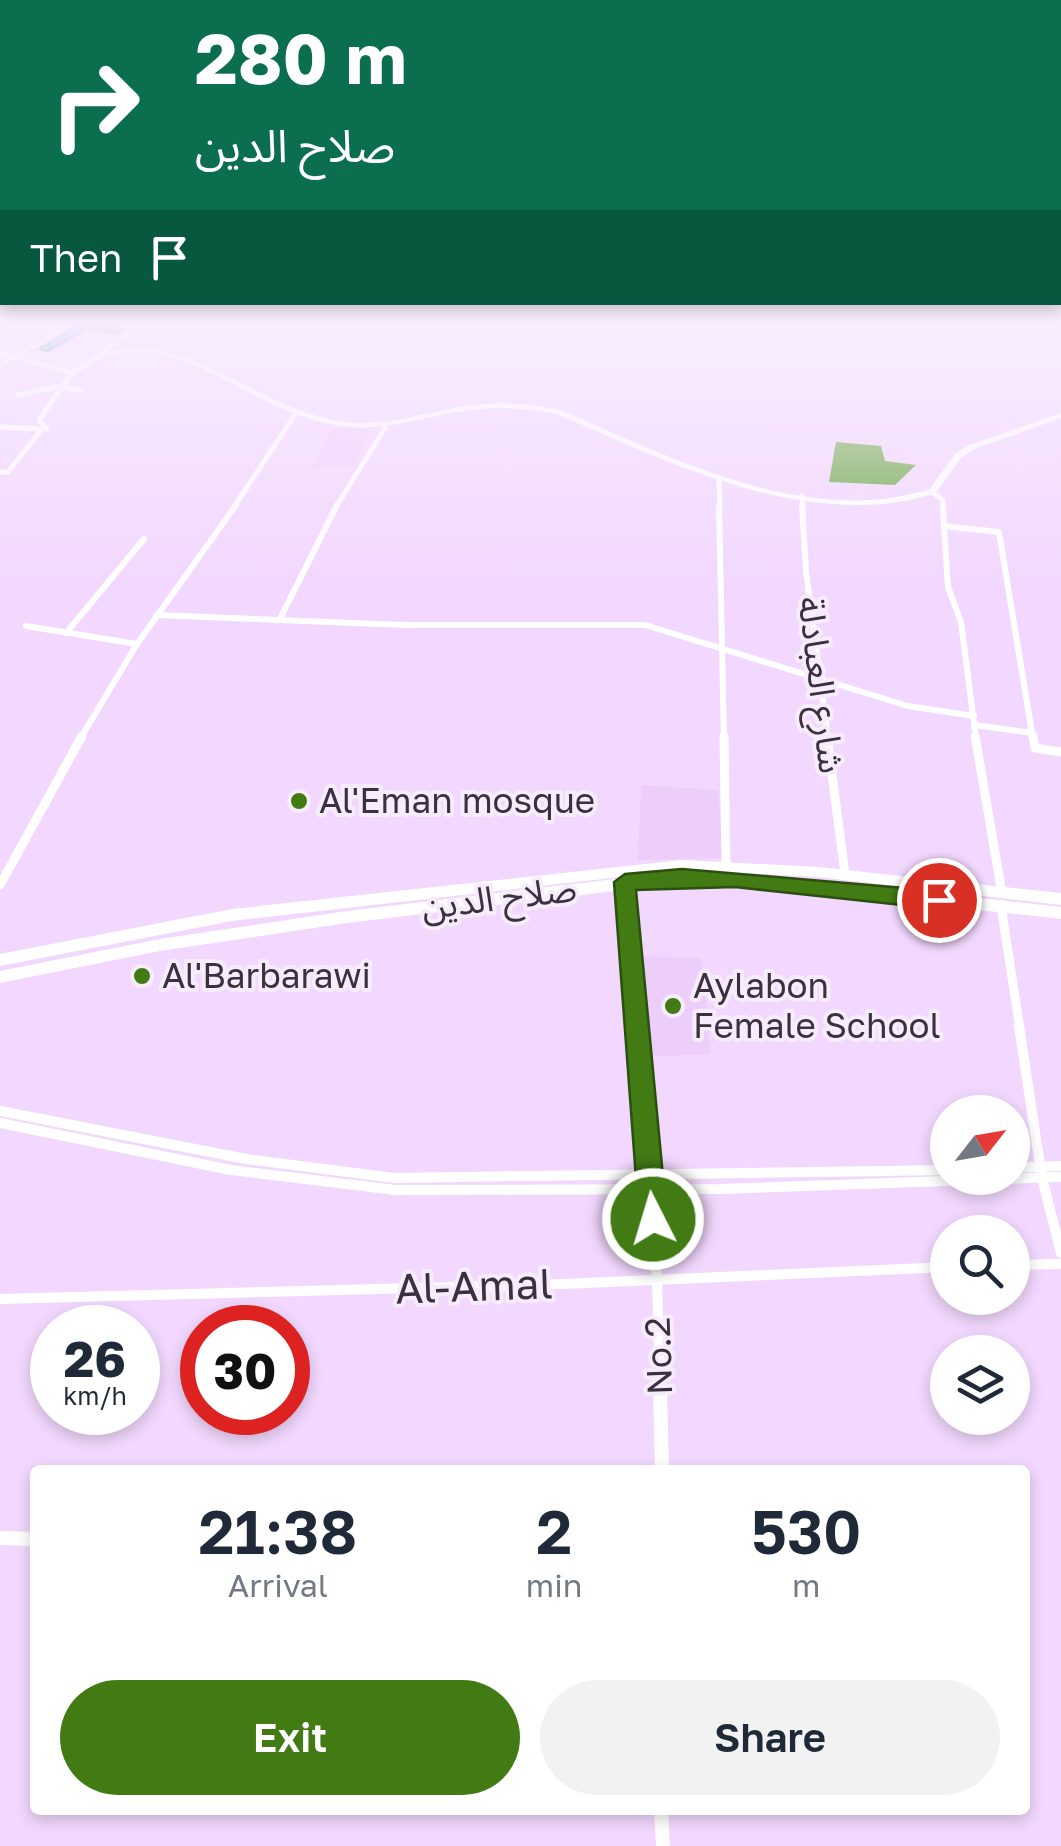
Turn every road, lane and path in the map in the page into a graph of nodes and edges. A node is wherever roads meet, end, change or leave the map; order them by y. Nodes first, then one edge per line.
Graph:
1 (46, 407) edge
2 (284, 407) edge
3 (470, 407) edge
4 (536, 407) edge
5 (296, 413) junction
6 (1061, 415) edge
7 (0, 428) edge
8 (385, 428) junction
9 (42, 429) junction
10 (0, 472) edge
11 (719, 478) junction
12 (932, 492) junction
13 (802, 496) junction
14 (944, 526) junction
15 (144, 539) dead end
16 (156, 615) junction
17 (280, 620) junction
18 (26, 626) dead end
19 (66, 633) junction
20 (137, 644) junction
21 (719, 650) junction
22 (822, 680) junction
23 (975, 721) junction
24 (1032, 733) junction
25 (1061, 752) edge
26 (726, 865) junction
27 (844, 874) junction
28 (625, 882) junction
29 (0, 885) edge
30 (878, 886) junction
31 (1002, 900) junction
32 (1061, 900) edge
33 (242, 914) junction
34 (1061, 914) edge
35 (243, 932) junction
36 (0, 960) edge
37 (0, 977) edge
38 (0, 1111) edge
39 (0, 1123) edge
40 (1061, 1166) edge
41 (930, 1170) edge
42 (1030, 1171) edge
43 (1041, 1173) junction
44 (649, 1176) junction
45 (1061, 1177) edge
46 (651, 1190) junction
47 (1061, 1253) edge
48 (1061, 1264) edge
49 (1030, 1265) edge
50 (930, 1267) edge
51 (657, 1278) junction
52 (0, 1299) edge
53 (662, 1465) edge
54 (0, 1538) edge
55 (30, 1539) edge
56 (662, 1815) edge
57 (662, 1846) edge

1 - 9 street
2 - 5 street
3 - 8 street
4 - 11 street
5 - 8 street
5 - 16 street
6 - 12 street
7 - 9 street
8 - 17 street
9 - 10 street
11 - 13 street
11 - 21 street
12 - 13 street
12 - 14 street
13 - 22 street, شارع العبادلة
14 - 23 street
14 - 24 street
15 - 19 street
16 - 17 street
16 - 20 street
17 - 21 street
18 - 19 street
19 - 20 street
20 - 29 street
21 - 22 street
21 - 26 street
22 - 23 street
22 - 27 street, شارع العبادلة
23 - 24 street
23 - 31 street
24 - 25 street
26 - 27 highway, صلاح الدين
26 - 33 highway, صلاح الدين
27 - 30 highway, صلاح الدين
28 - 30 highway, صلاح الدين
28 - 35 highway, صلاح الدين
28 - 44 street, No.2
30 - 31 highway, صلاح الدين
31 - 32 highway, صلاح الدين
31 - 34 highway, صلاح الدين
31 - 43 street
33 - 35 highway
33 - 36 highway, صلاح الدين
35 - 37 highway, صلاح الدين
38 - 44 street
39 - 46 street
40 - 43 street
41 - 44 street
42 - 43 street
43 - 45 street
43 - 46 street
43 - 47 street
44 - 46 street, No.2
46 - 51 street, No.2
48 - 49 street
50 - 51 street, Al-Amal
51 - 52 street, Al-Amal
51 - 53 street, No.2
54 - 55 street
56 - 57 street

